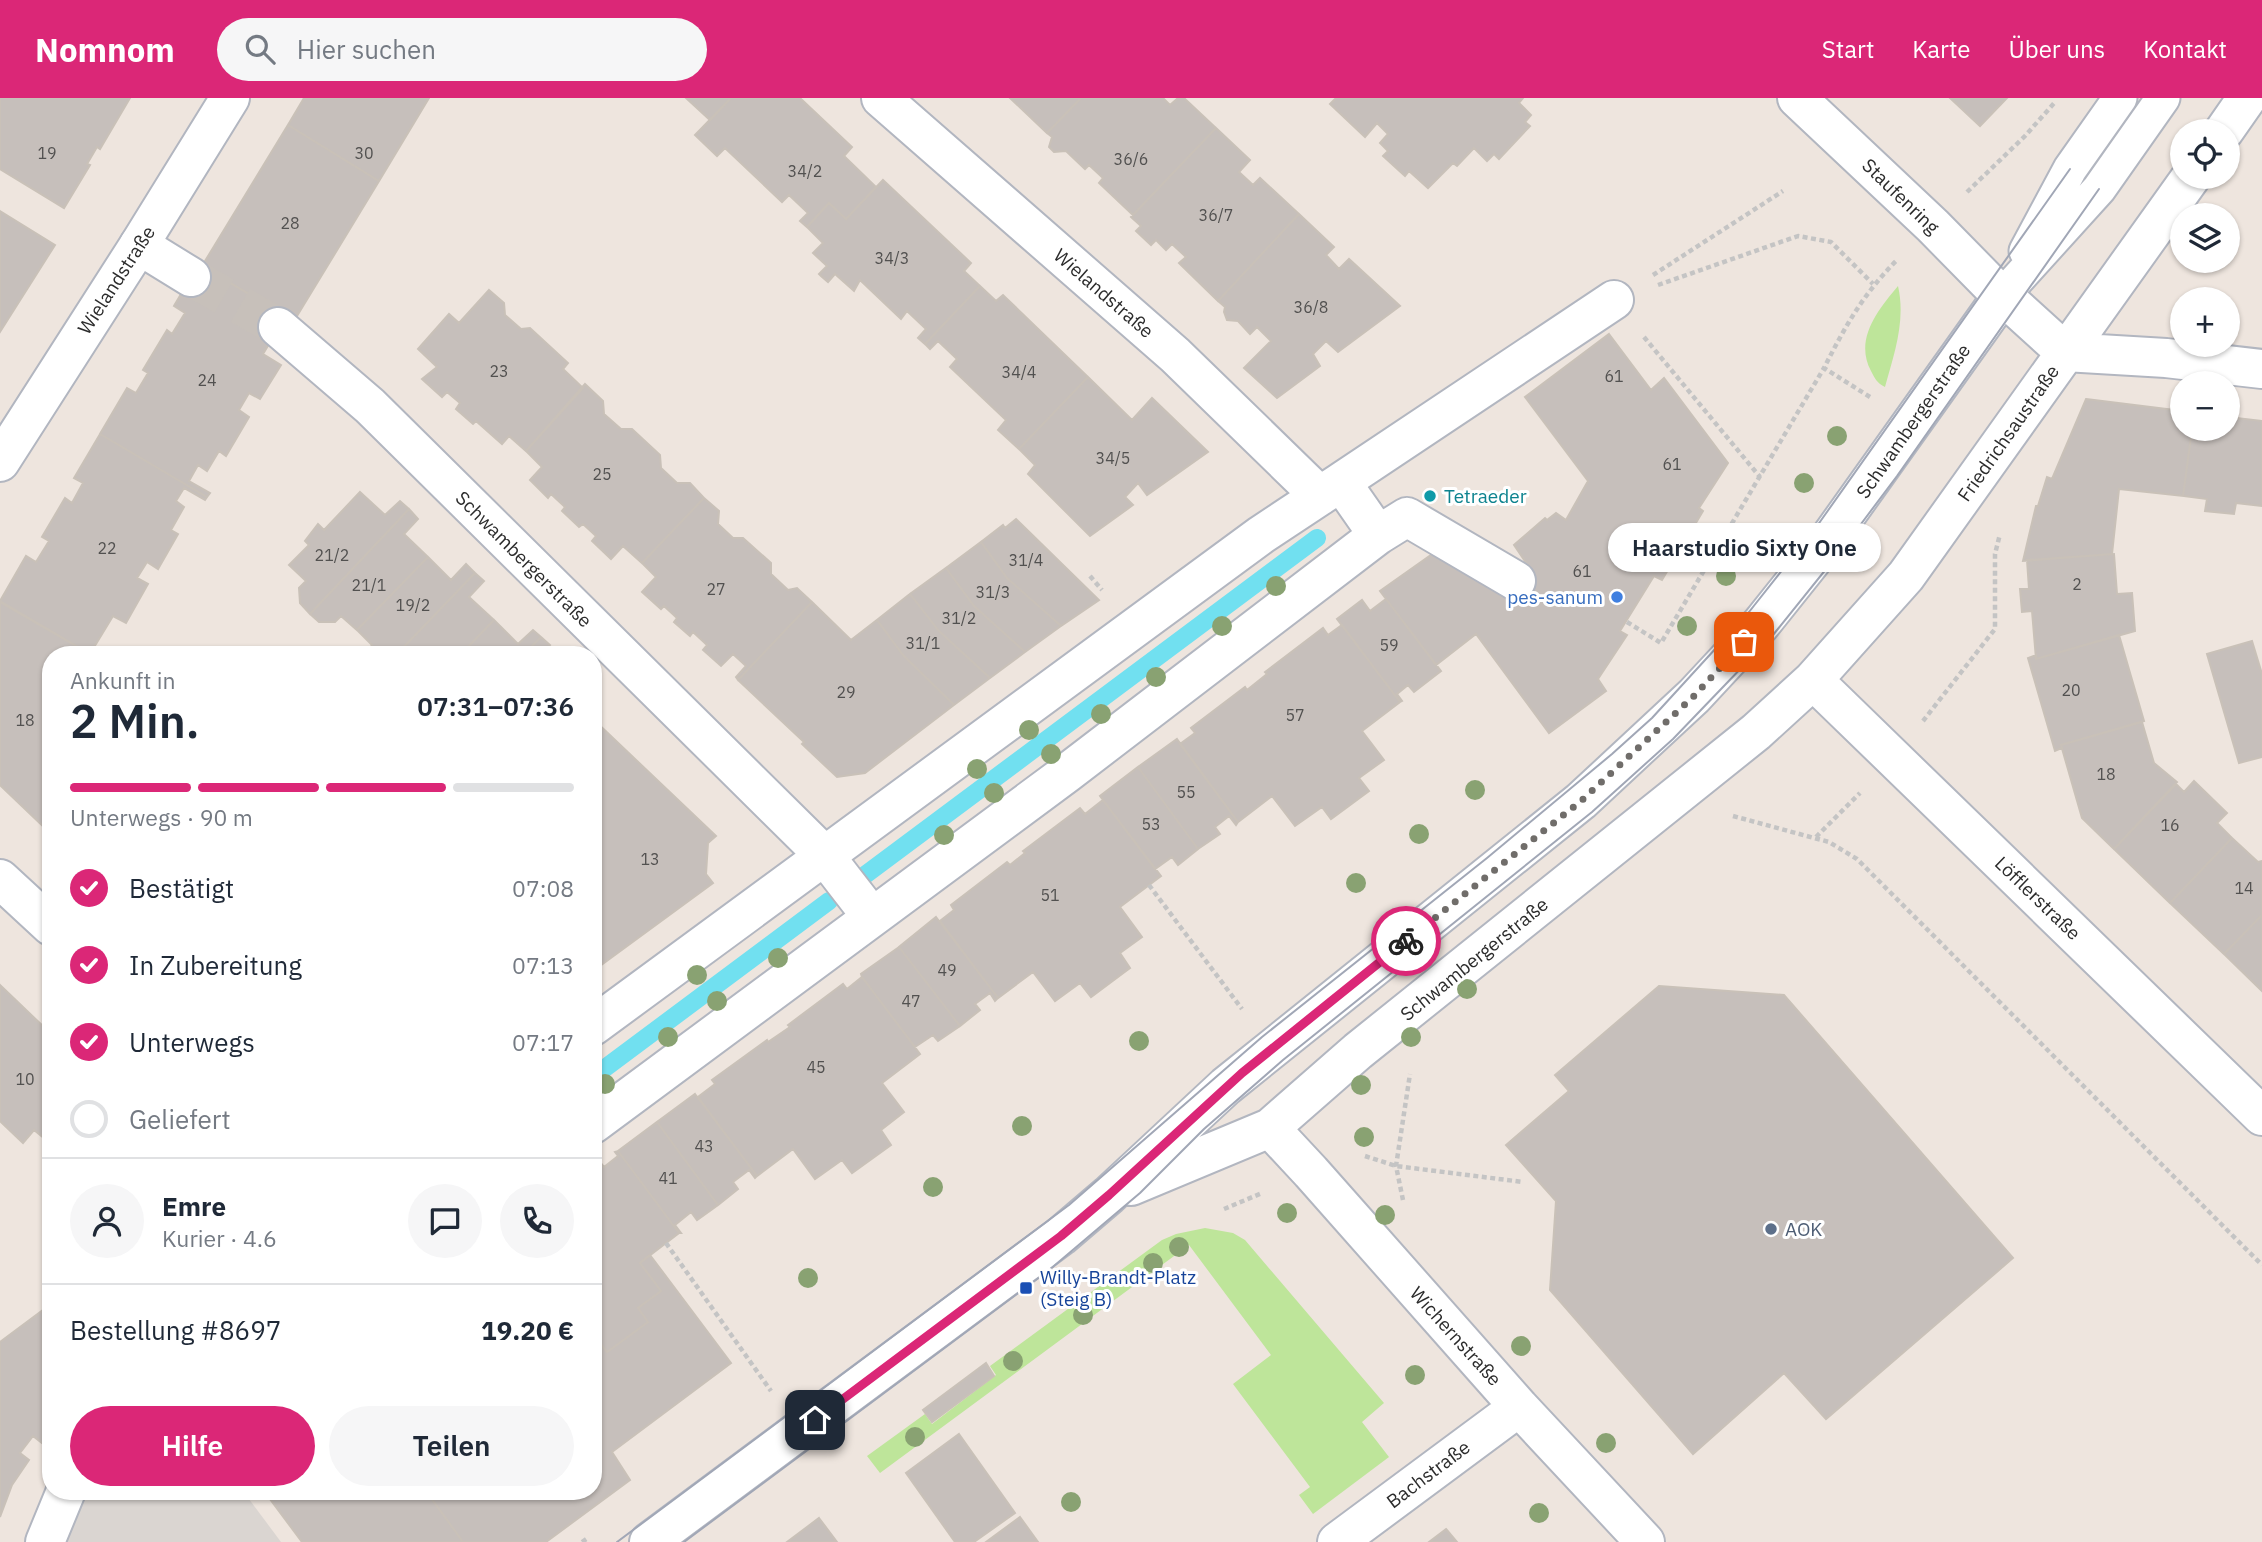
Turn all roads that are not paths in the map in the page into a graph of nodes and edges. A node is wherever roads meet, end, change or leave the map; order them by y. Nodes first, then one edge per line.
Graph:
1 (230, 98) edge
2 (881, 98) edge
3 (1797, 98) edge
4 (2120, 98) edge
5 (2163, 98) edge
6 (2247, 98) edge
7 (2232, 119) edge
8 (2182, 189) edge
9 (139, 245) junction
10 (191, 277) tunnel mouth
11 (2003, 295) junction
12 (1614, 300) road end
13 (278, 327) tunnel mouth
14 (2065, 352) junction
15 (2262, 369) edge
16 (0, 461) edge
17 (1331, 489) junction
18 (1378, 535) junction
19 (1516, 581) dead end
20 (1813, 680) junction
21 (824, 855) junction
22 (0, 879) edge
23 (872, 917) junction
24 (42, 918) edge
25 (602, 1019) edge
26 (2262, 1116) edge
27 (602, 1117) edge
28 (1270, 1128) junction
29 (1109, 1195) junction
30 (1519, 1407) junction
31 (62, 1500) edge
32 (46, 1542) edge
33 (649, 1542) edge
34 (1338, 1542) edge
35 (1646, 1542) edge

1 - 9 street, Wielandstraße
2 - 17 street, Wielandstraße
3 - 11 street, Staufenring
4 - 11 lane
5 - 11 lane
6 - 7 street
8 - 14 street, Friedrichsaustraße
9 - 10 street
9 - 16 street, Wielandstraße
11 - 14 street, Staufenring
11 - 29 street, Schwambergerstraße
12 - 17 street
13 - 21 street, Schwambergerstraße
14 - 15 street
14 - 20 street, Friedrichsaustraße
17 - 18 street
17 - 21 street
18 - 19 street
18 - 23 street
20 - 26 street, Löfflerstraße
20 - 28 street, Schwambergerstraße
21 - 23 street, Schwambergerstraße
21 - 25 street
22 - 24 street
23 - 27 street
28 - 29 street, Schwambergerstraße
28 - 30 street, Wichernstraße
29 - 33 street, Schwambergerstraße
30 - 34 street, Bachstraße
30 - 35 street, Wichernstraße
31 - 32 street

